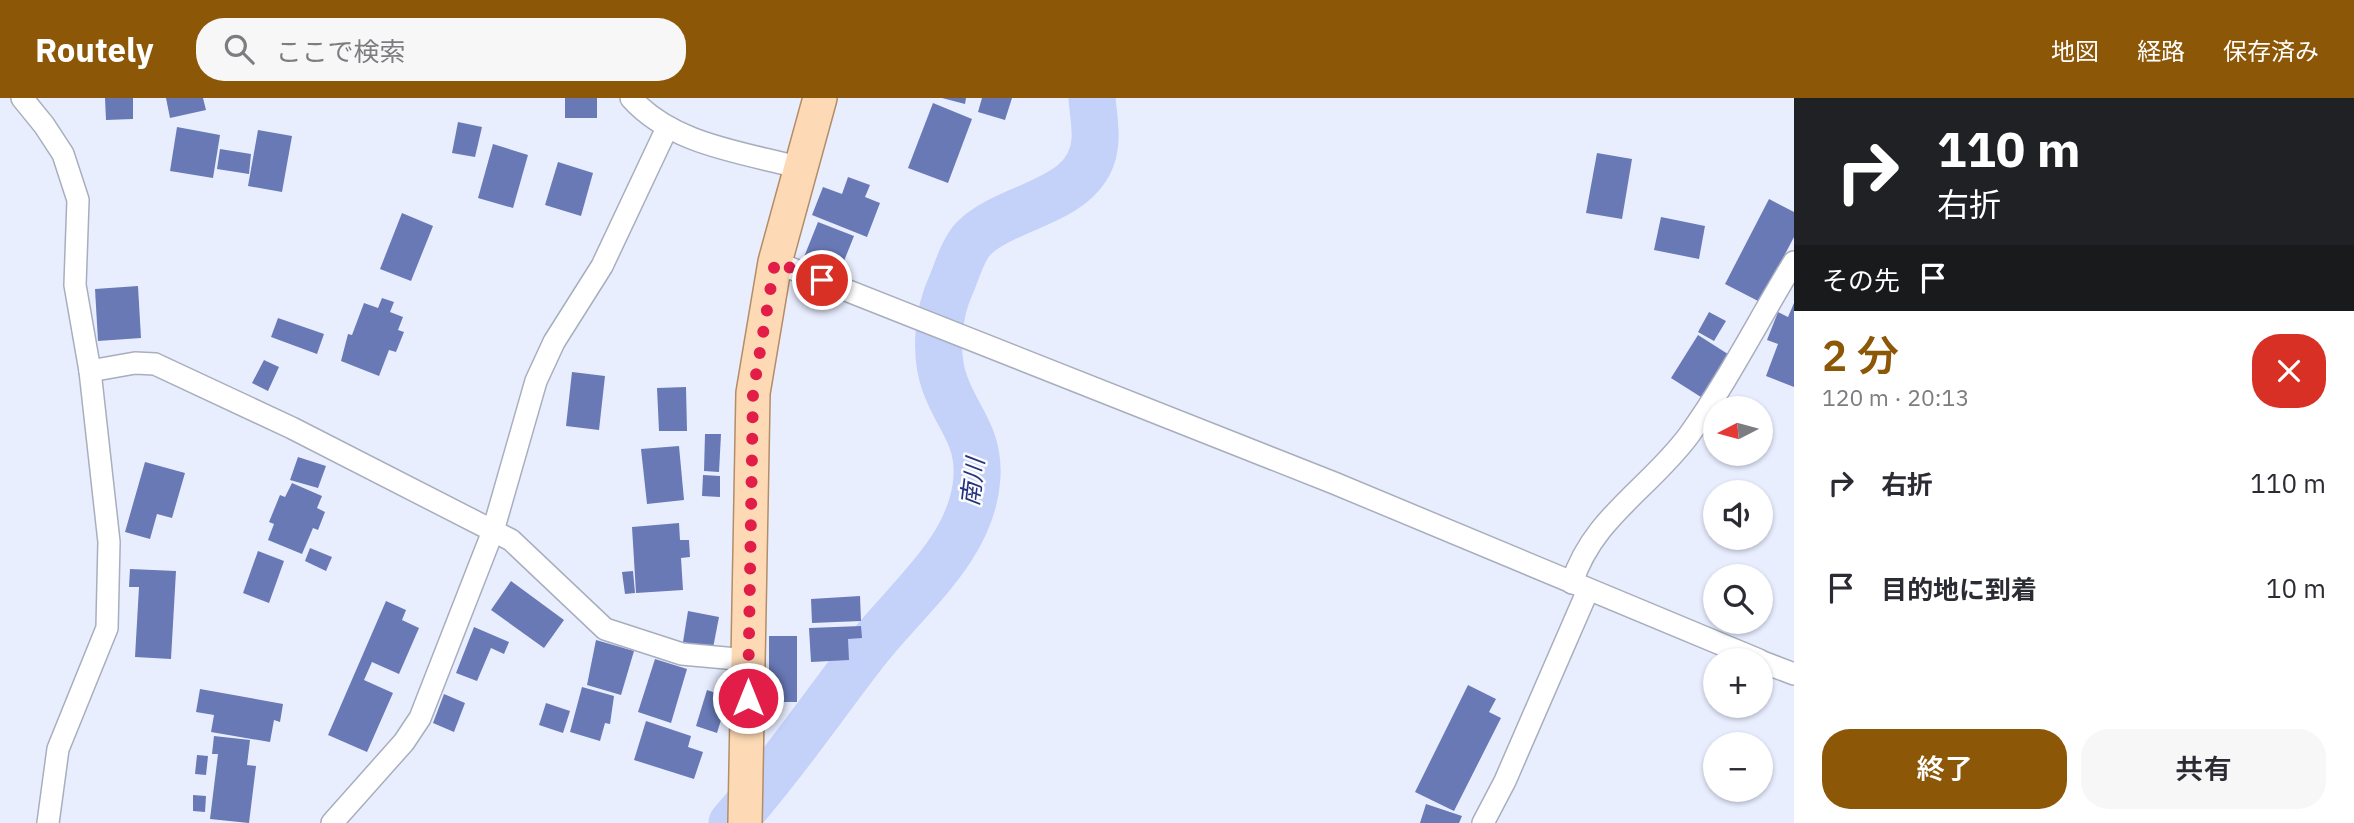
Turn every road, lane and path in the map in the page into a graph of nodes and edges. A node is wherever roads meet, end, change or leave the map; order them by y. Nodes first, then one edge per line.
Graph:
1 (22, 98) edge
2 (631, 98) edge
3 (820, 98) edge
4 (667, 128) junction
5 (801, 168) junction
6 (775, 262) junction
7 (1794, 262) edge
8 (90, 371) junction
9 (493, 531) junction
10 (1580, 586) junction
11 (1731, 648) edge
12 (748, 660) junction
13 (1773, 665) edge
14 (1794, 674) edge
15 (48, 823) edge
16 (332, 823) edge
17 (746, 823) edge
18 (1483, 823) edge

1 - 8 street
2 - 4 street
3 - 5 main road
4 - 5 street
4 - 9 street
5 - 6 main road
6 - 10 street
6 - 12 main road
7 - 10 street
8 - 9 street
8 - 15 street
9 - 12 street
9 - 16 street
10 - 11 street
10 - 18 street
12 - 17 main road
13 - 14 street

